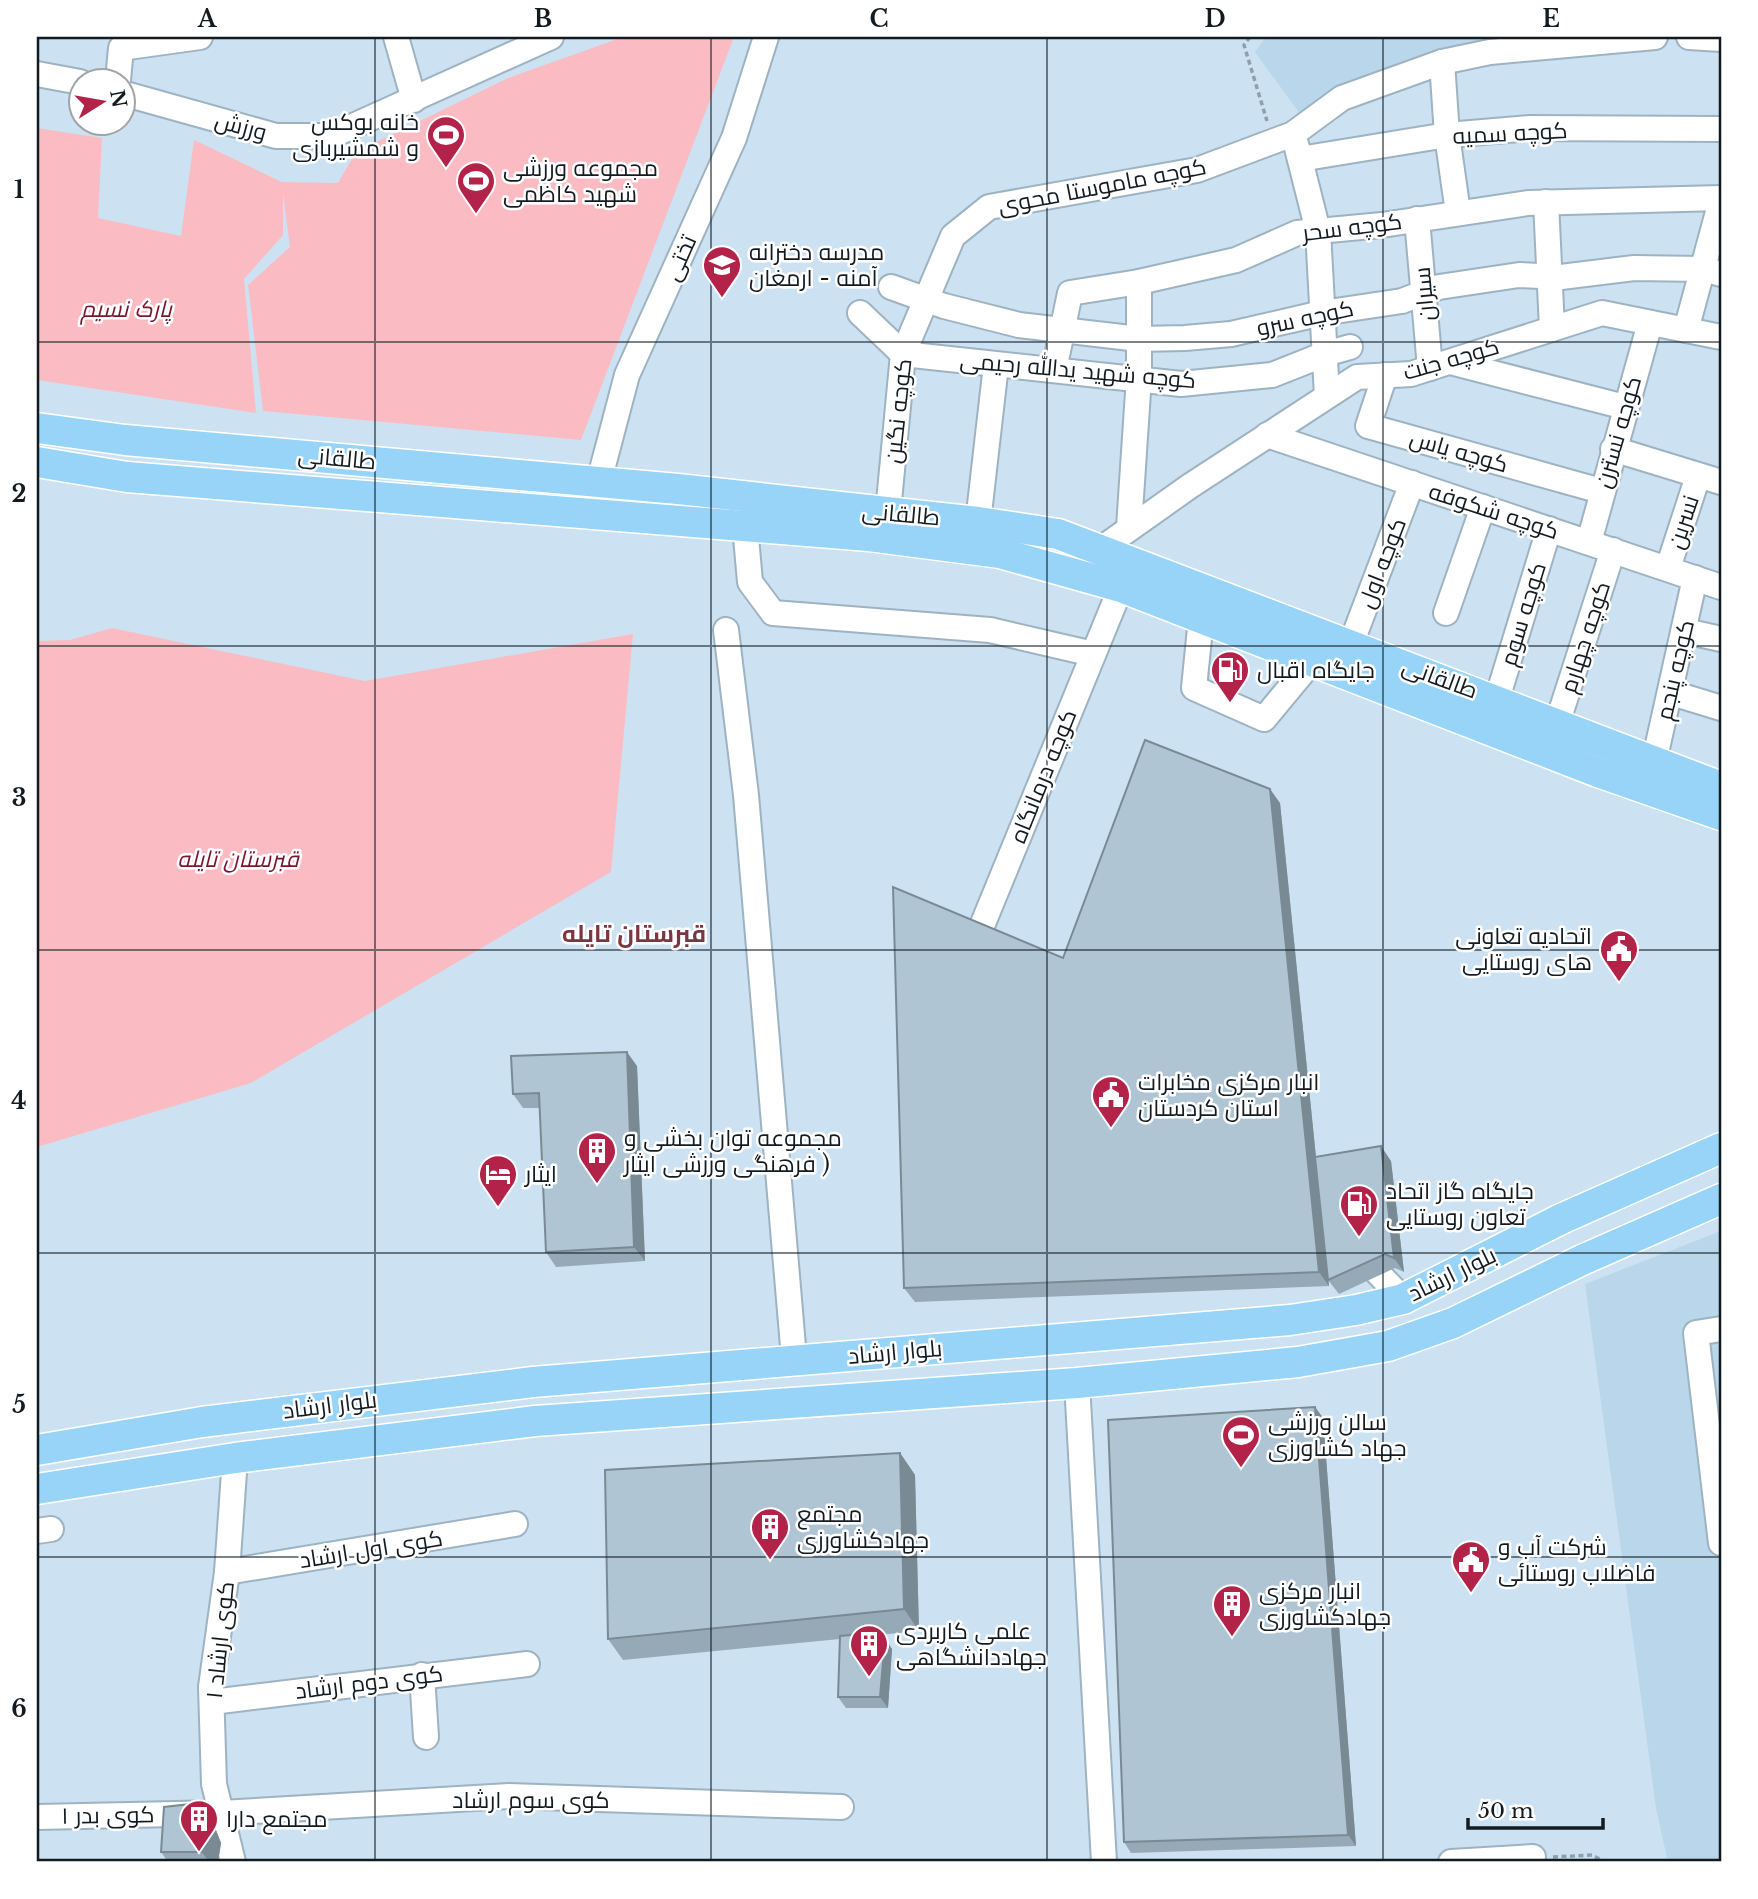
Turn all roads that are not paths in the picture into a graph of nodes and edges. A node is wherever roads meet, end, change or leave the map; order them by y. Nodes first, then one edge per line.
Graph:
1 (200, 37) edge
2 (396, 37) edge
3 (551, 37) edge
4 (766, 37) edge
5 (1655, 37) edge
6 (1689, 37) edge
7 (1721, 39) edge
8 (122, 42) edge
9 (1495, 45) edge
10 (1442, 62) junction
11 (119, 66) edge
12 (37, 74) edge
13 (66, 79) edge
14 (136, 97) edge
15 (414, 100) junction
16 (1721, 129) edge
17 (1447, 135) junction
18 (1284, 138) junction
19 (1300, 159) junction
20 (1721, 199) edge
21 (1546, 202) junction
22 (1458, 213) junction
23 (1417, 219) junction
24 (1318, 231) junction
25 (953, 236) joint
26 (1712, 272) edge
27 (1549, 276) junction
28 (1139, 282) junction
29 (891, 287) dead end
30 (1424, 293) junction
31 (926, 300) junction
32 (859, 313) dead end
33 (1322, 313) junction
34 (1650, 323) junction
35 (1063, 329) junction
36 (1552, 329) junction
37 (1686, 330) junction
38 (1721, 337) edge
39 (1139, 339) junction
40 (1350, 347) dead end
41 (903, 354) junction
42 (1325, 354) junction
43 (996, 365) junction
44 (1439, 365) junction
45 (1055, 370) junction
46 (1385, 375) junction
47 (1139, 377) junction
48 (1327, 396) junction
49 (1625, 407) junction
50 (37, 428) edge
51 (1267, 435) junction
52 (1613, 449) junction
53 (37, 462) edge
54 (1710, 479) edge
55 (599, 481) junction
56 (1412, 483) junction
57 (1601, 491) junction
58 (1483, 507) junction
59 (888, 512) junction
60 (599, 513) junction
61 (978, 522) junction
62 (745, 526) junction
63 (1129, 527) junction
64 (1549, 529) junction
65 (1589, 542) junction
66 (1101, 549) junction
67 (1613, 550) junction
68 (1668, 568) junction
69 (1695, 578) junction
70 (1121, 586) junction
71 (1721, 587) edge
72 (1446, 612) dead end
73 (1201, 618) junction
74 (726, 631) dead end
75 (1685, 631) junction
76 (1721, 639) edge
77 (1351, 644) junction
78 (1093, 654) junction
79 (1312, 661) junction
80 (1672, 693) junction
81 (1497, 699) junction
82 (1721, 708) edge
83 (1558, 724) junction
84 (1664, 776) junction
85 (1721, 787) edge
86 (1721, 815) edge
87 (965, 966) edge
88 (1721, 1148) edge
89 (1721, 1199) edge
90 (1369, 1224) edge
91 (1403, 1299) junction
92 (1721, 1329) edge
93 (825, 1357) junction
94 (794, 1359) junction
95 (1077, 1383) junction
96 (827, 1401) junction
97 (37, 1450) edge
98 (235, 1458) junction
99 (37, 1489) edge
100 (515, 1524) dead end
101 (1721, 1543) edge
102 (227, 1572) junction
103 (527, 1664) dead end
104 (422, 1675) junction
105 (212, 1702) junction
106 (426, 1737) dead end
107 (841, 1807) dead end
108 (221, 1813) junction
109 (37, 1817) edge
110 (1533, 1857) road end
111 (233, 1862) edge
112 (1104, 1862) edge
113 (1451, 1862) edge
114 (1460, 1862) edge

1 - 8 street
2 - 15 street
3 - 15 street, ورزش
4 - 55 street, تختی
5 - 9 street, کوچه ماموستا محوی
6 - 7 street
8 - 11 street
9 - 10 street, کوچه ماموستا محوی
10 - 17 street
10 - 18 street, کوچه ماموستا محوی
12 - 13 street
14 - 15 street, ورزش
16 - 17 street, کوچه سمیه
17 - 19 street, کوچه سمیه
17 - 22 street
18 - 19 street
18 - 25 street, کوچه ماموستا محوی
19 - 24 street
20 - 21 street, کوچه سحر
20 - 26 street
21 - 22 street, کوچه سحر
21 - 27 street
22 - 23 street, کوچه سحر
23 - 24 street, کوچه سحر
23 - 30 street, سیران
24 - 28 street, کوچه سحر
24 - 33 street
25 - 31 street, کوچه نگین
26 - 27 street, کوچه سرو
26 - 37 street
27 - 30 street, کوچه سرو
27 - 36 street
28 - 35 street, کوچه سحر
28 - 39 street
29 - 31 street, کوچه سرو
30 - 33 street, کوچه سرو
30 - 44 street, سیران
31 - 35 street, کوچه سرو
31 - 41 street, کوچه نگین
32 - 41 street
33 - 39 street, کوچه سرو
33 - 42 street
34 - 36 street, کوچه جنت
34 - 37 street, کوچه جنت
34 - 49 street, کوچه نسترن
35 - 39 street, کوچه سرو
35 - 45 street, کوچه سحر
36 - 44 street, کوچه جنت
37 - 38 street, کوچه جنت
39 - 47 street
40 - 42 street, کوچه شهید یدالله رحیمی
41 - 43 street, کوچه شهید یدالله رحیمی
41 - 59 street, کوچه نگین
42 - 47 street, کوچه شهید یدالله رحیمی
42 - 48 street
43 - 45 street, کوچه شهید یدالله رحیمی
43 - 61 street
44 - 46 street, کوچه جنت
44 - 49 street
45 - 47 street, کوچه شهید یدالله رحیمی
46 - 48 street, کوچه جنت
46 - 57 street, کوچه یاس
47 - 63 street
48 - 51 street, کوچه جنت
49 - 52 street, کوچه نسترن
50 - 55 main road, طالقانی
51 - 56 street, کوچه شکوفه
51 - 63 street, کوچه جنت
52 - 54 street
52 - 57 street, کوچه نسترن
53 - 60 main road, طالقانی
54 - 68 street, نسرین
55 - 59 main road, طالقانی
55 - 60 main road
56 - 58 street, کوچه شکوفه
56 - 77 street, کوچه اول
57 - 65 street, کوچه نسترن
58 - 64 street, کوچه شکوفه
58 - 72 street
59 - 61 main road, طالقانی
60 - 62 main road, طالقانی
61 - 66 main road, طالقانی
62 - 70 main road, طالقانی
62 - 78 street
63 - 66 street, کوچه جنت
64 - 65 street, کوچه شکوفه
64 - 81 street, کوچه سوم
65 - 67 street, کوچه شکوفه
66 - 77 main road, طالقانی
67 - 68 street, کوچه شکوفه
67 - 83 street, کوچه چهارم
68 - 69 street, کوچه شکوفه
69 - 71 street, کوچه شکوفه
69 - 75 street, کوچه پنجم
70 - 73 main road, طالقانی
70 - 78 street, کوچه درمانگاه
73 - 79 main road, طالقانی
73 - 79 street
74 - 94 street
75 - 76 street
75 - 80 street, کوچه پنجم
77 - 81 main road, طالقانی
78 - 87 street, کوچه درمانگاه
79 - 84 main road, طالقانی
80 - 82 street
80 - 84 street, کوچه پنجم
81 - 83 main road, طالقانی
83 - 84 main road, طالقانی
84 - 85 main road, طالقانی
84 - 86 main road, طالقانی
88 - 91 main road, بلوار ارشاد
89 - 95 main road, بلوار ارشاد
90 - 91 street
91 - 93 main road, بلوار ارشاد
92 - 101 street
93 - 94 main road, بلوار ارشاد
93 - 96 main road
94 - 97 main road, بلوار ارشاد
95 - 96 main road, بلوار ارشاد
95 - 112 street
96 - 98 main road, بلوار ارشاد
98 - 99 main road, بلوار ارشاد
98 - 102 street, کوی ارشاد ۱
100 - 102 street, کوی اول ارشاد
102 - 105 street, کوی ارشاد ۱
103 - 104 street, کوی دوم ارشاد
104 - 105 street, کوی دوم ارشاد
104 - 106 street
105 - 108 street, کوی ارشاد ۱
107 - 108 street, کوی سوم ارشاد
108 - 109 street, کوی بدر ۱
108 - 111 street, کوی ارشاد ۱
110 - 114 street
113 - 114 street

